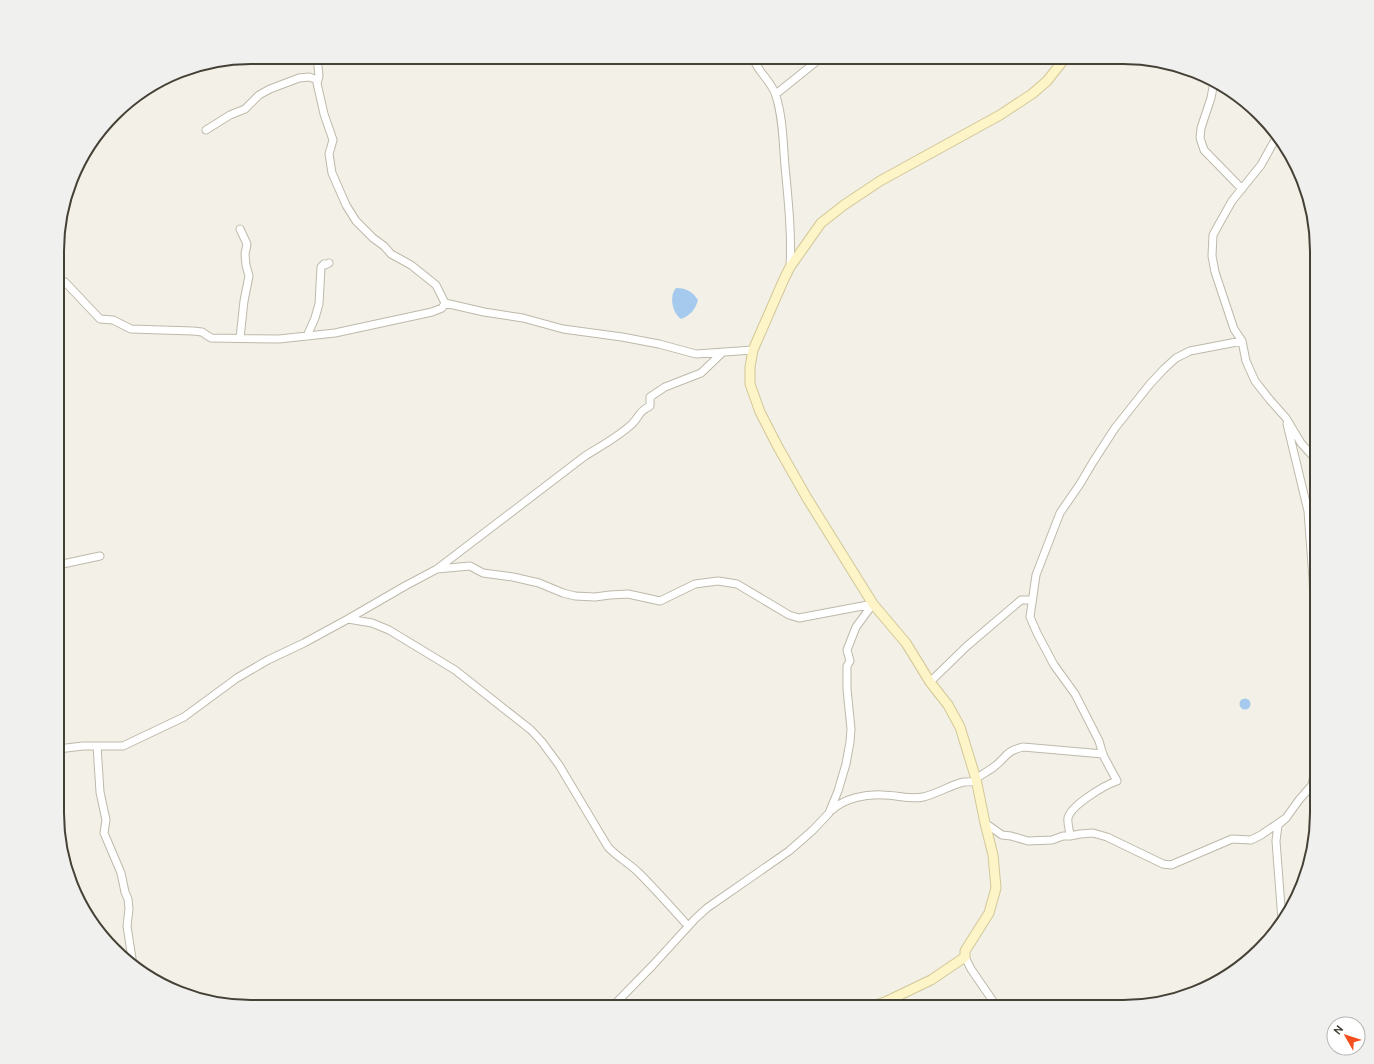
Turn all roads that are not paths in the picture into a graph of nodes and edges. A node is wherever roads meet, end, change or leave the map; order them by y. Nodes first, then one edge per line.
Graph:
1 (318, 64) edge
2 (755, 64) edge
3 (813, 64) edge
4 (1060, 64) edge
5 (318, 80) junction
6 (1213, 87) edge
7 (776, 94) junction
8 (206, 130) dead end
9 (1274, 141) edge
10 (1242, 189) junction
11 (240, 229) dead end
12 (329, 263) dead end
13 (790, 267) junction
14 (64, 282) edge
15 (445, 303) junction
16 (307, 336) junction
17 (240, 338) junction
18 (1242, 341) junction
19 (753, 350) junction
20 (722, 353) junction
21 (1286, 418) junction
22 (1310, 453) edge
23 (1310, 538) edge
24 (100, 556) dead end
25 (64, 564) edge
26 (437, 569) junction
27 (1032, 600) junction
28 (873, 604) junction
29 (348, 619) junction
30 (930, 682) junction
31 (96, 746) junction
32 (64, 748) edge
33 (1103, 754) junction
34 (976, 780) junction
35 (1310, 787) edge
36 (829, 813) junction
37 (1286, 818) junction
38 (985, 823) junction
39 (1070, 836) junction
40 (1281, 912) edge
41 (688, 926) junction
42 (965, 957) junction
43 (133, 958) edge
44 (619, 1000) edge
45 (888, 1000) edge
46 (992, 1000) edge

1 - 5 street
2 - 7 street
3 - 7 street
4 - 13 street
5 - 8 street
5 - 15 street
6 - 10 street
7 - 13 street
9 - 10 street
10 - 18 street
11 - 17 street
12 - 16 street
13 - 19 street
14 - 17 street
15 - 16 street
15 - 20 street
16 - 17 street
18 - 21 street
18 - 27 street
19 - 20 street
19 - 28 street
20 - 26 street
21 - 22 street
21 - 23 street
24 - 25 street
26 - 28 street
26 - 29 street
27 - 30 street
27 - 33 street
28 - 30 street
28 - 36 street
29 - 31 street
29 - 41 street
30 - 34 street
31 - 32 street
31 - 43 street
33 - 34 street
33 - 39 street
34 - 36 street
34 - 38 street
35 - 37 street
36 - 41 street
37 - 39 street
37 - 40 street
38 - 39 street
38 - 42 street
41 - 44 street
42 - 45 street
42 - 46 street

